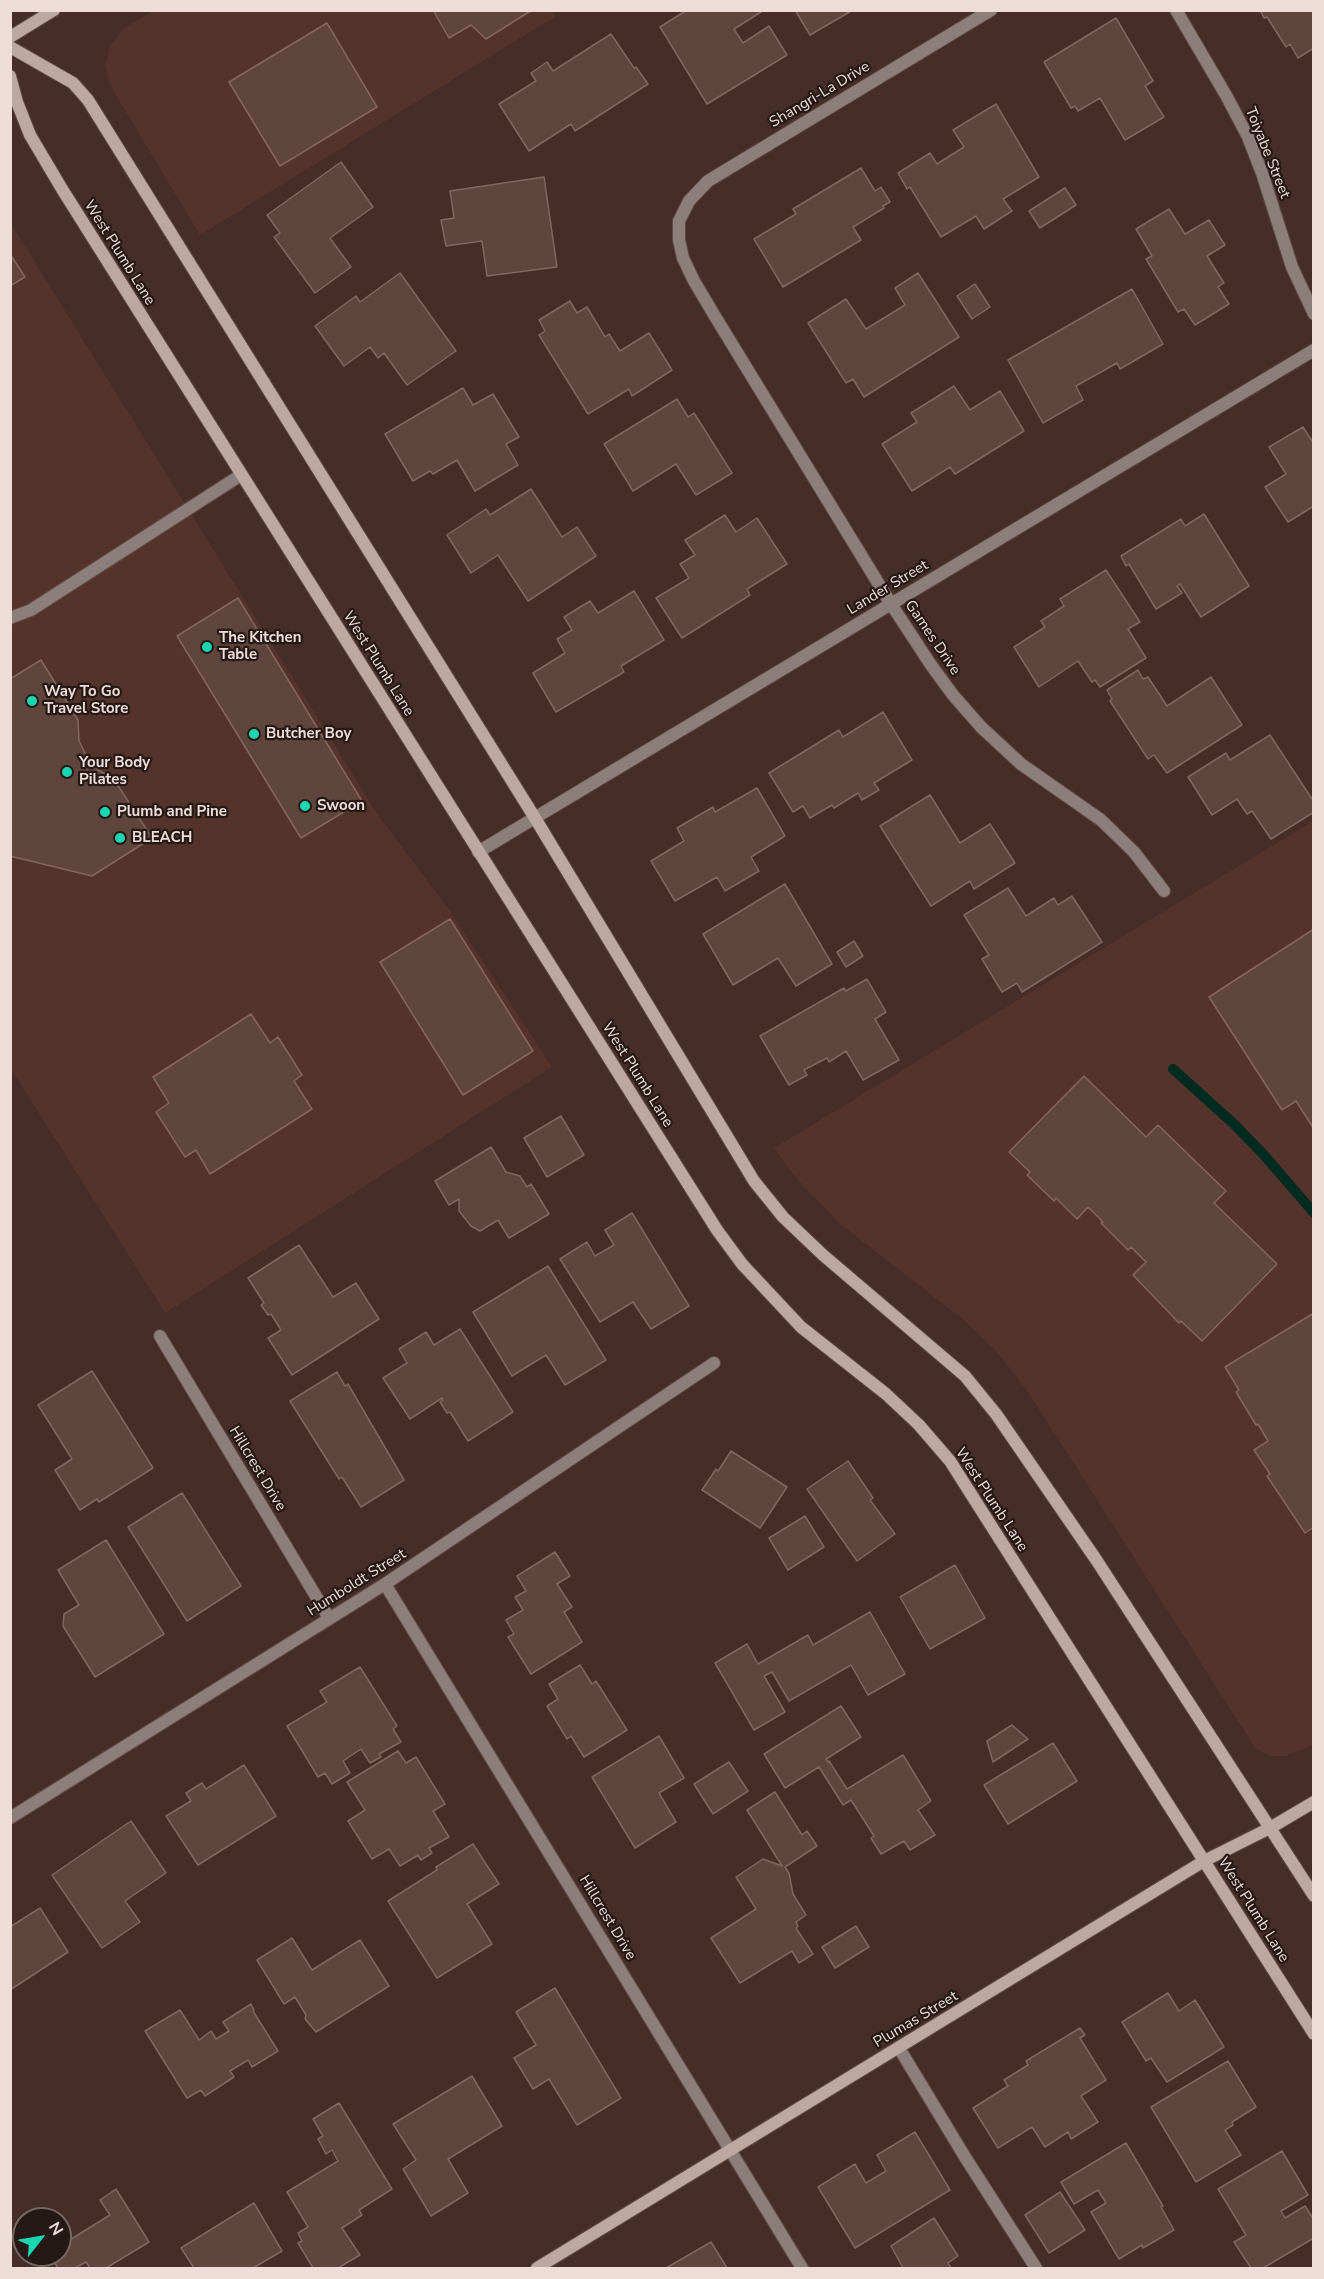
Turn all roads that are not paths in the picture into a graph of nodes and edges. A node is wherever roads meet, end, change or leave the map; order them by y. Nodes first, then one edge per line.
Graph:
1 (54, 10) edge
2 (992, 10) edge
3 (1176, 10) edge
4 (10, 37) edge
5 (10, 47) edge
6 (10, 76) edge
7 (679, 221) joint
8 (1314, 314) edge
9 (1314, 350) edge
10 (241, 475) junction
11 (891, 604) junction
12 (10, 618) edge
13 (536, 818) junction
14 (478, 852) junction
15 (1164, 891) dead end
16 (160, 1336) dead end
17 (714, 1363) dead end
18 (385, 1584) junction
19 (329, 1618) junction
20 (1314, 1802) edge
21 (10, 1818) edge
22 (1270, 1828) junction
23 (1204, 1861) junction
24 (1314, 1896) edge
25 (1314, 2034) edge
26 (899, 2048) junction
27 (731, 2150) junction
28 (537, 2268) edge
29 (802, 2268) edge
30 (1036, 2268) edge

1 - 4 main road
2 - 7 street, Shangri-La Drive
3 - 8 street, Toiyabe Street
5 - 13 main road
6 - 10 main road, West Plumb Lane
7 - 11 street, Games Drive
9 - 11 street, Lander Street
10 - 12 street
10 - 14 main road, West Plumb Lane
11 - 13 street, Lander Street
11 - 15 street, Games Drive
13 - 14 street, Lander Street
13 - 22 main road
14 - 23 main road, West Plumb Lane
16 - 19 street, Hillcrest Drive
17 - 18 street, Humboldt Street
18 - 19 street, Humboldt Street
18 - 27 street, Hillcrest Drive
19 - 21 street, Humboldt Street
20 - 22 main road, Plumas Street
22 - 23 main road, Plumas Street
22 - 24 main road
23 - 25 main road, West Plumb Lane
23 - 26 main road, Plumas Street
26 - 27 main road, Plumas Street
26 - 30 street
27 - 28 main road, Plumas Street
27 - 29 street, Hillcrest Drive

